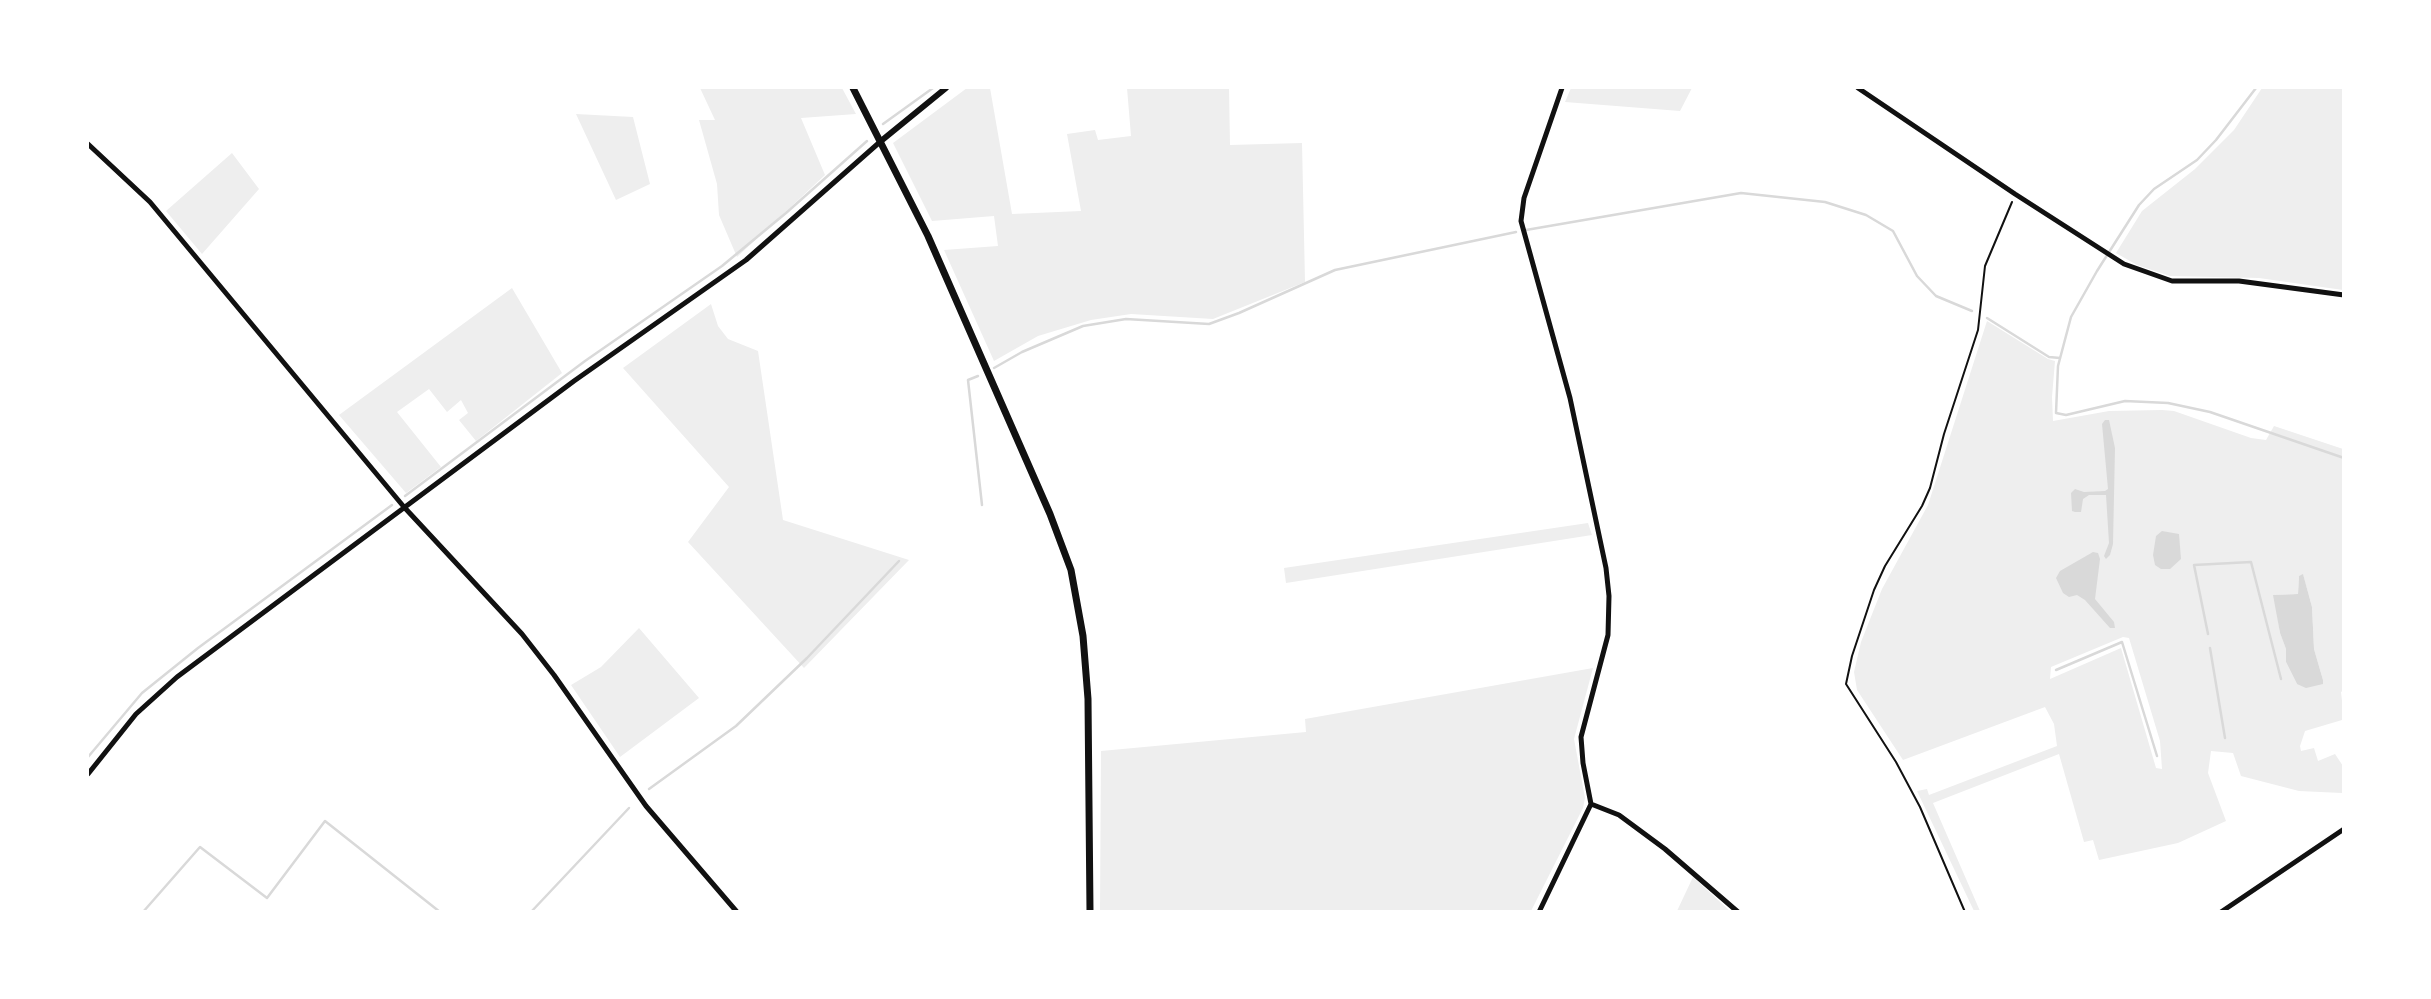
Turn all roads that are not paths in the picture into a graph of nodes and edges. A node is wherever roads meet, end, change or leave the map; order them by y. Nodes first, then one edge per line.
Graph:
1 (853, 88) edge
2 (946, 88) edge
3 (1562, 88) edge
4 (1858, 88) edge
5 (881, 141) junction
6 (88, 145) edge
7 (2343, 295) edge
8 (404, 507) junction
9 (88, 774) edge
10 (1591, 804) junction
11 (2343, 830) edge
12 (737, 912) edge
13 (1090, 912) edge
14 (1539, 912) edge
15 (1738, 912) edge
16 (2221, 912) edge

1 - 5 main road
2 - 5 street
3 - 10 street
4 - 7 street
5 - 8 street
5 - 13 main road
6 - 8 street
8 - 9 street
8 - 12 street
10 - 14 street
10 - 15 street
11 - 16 street

